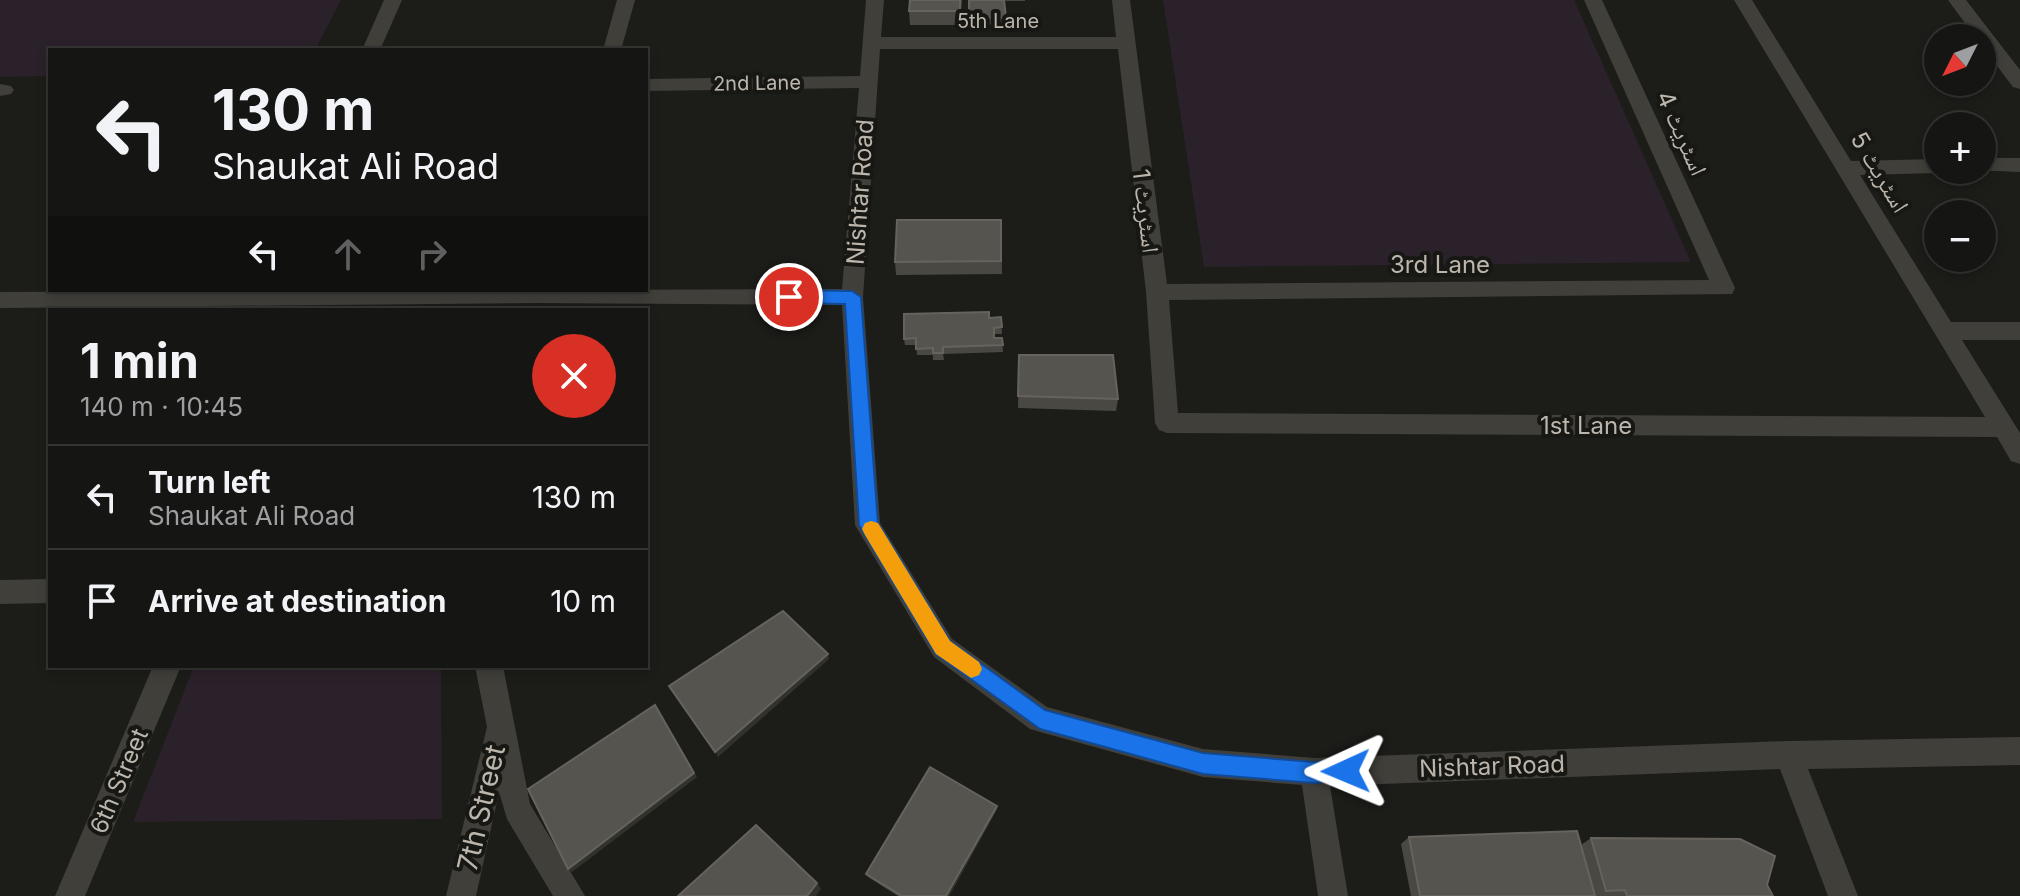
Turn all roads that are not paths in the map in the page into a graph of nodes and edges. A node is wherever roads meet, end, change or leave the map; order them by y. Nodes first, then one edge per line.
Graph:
1 (393, 0) edge
2 (626, 0) edge
3 (875, 0) edge
4 (1121, 0) edge
5 (1593, 0) edge
6 (1743, 0) edge
7 (1957, 0) edge
8 (872, 43) junction
9 (1124, 43) junction
10 (372, 48) edge
11 (613, 48) edge
12 (869, 82) junction
13 (2020, 83) edge
14 (648, 85) edge
15 (1996, 165) edge
16 (2020, 165) edge
17 (1924, 166) edge
18 (1848, 168) junction
19 (1724, 288) joint
20 (1157, 292) junction
21 (852, 297) junction
22 (0, 300) edge
23 (536, 303) edge
24 (1946, 331) junction
25 (2020, 331) edge
26 (1167, 423) joint
27 (2004, 427) junction
28 (2020, 454) edge
29 (48, 591) edge
30 (0, 592) edge
31 (166, 668) edge
32 (489, 668) edge
33 (502, 720) junction
34 (2020, 751) edge
35 (1789, 755) junction
36 (1314, 772) junction
37 (70, 896) edge
38 (461, 896) edge
39 (570, 896) edge
40 (1333, 896) edge
41 (1843, 896) edge

1 - 10 street
2 - 11 street
3 - 8 street, Nishtar Road
4 - 9 street, اسٹریٹ 1
5 - 19 street, اسٹریٹ 4
6 - 18 street, اسٹریٹ 5
7 - 13 street
8 - 9 street, 5th Lane
8 - 12 street, Nishtar Road
9 - 20 street, اسٹریٹ 1
12 - 14 street, 2nd Lane
12 - 21 street, Nishtar Road
15 - 16 street
17 - 18 street
18 - 24 street, اسٹریٹ 5
19 - 20 street, 3rd Lane
20 - 26 street, اسٹریٹ 1
21 - 23 street
21 - 36 street, Nishtar Road
22 - 23 street
24 - 25 street
24 - 27 street, اسٹریٹ 5
26 - 27 street, 1st Lane
27 - 28 street, اسٹریٹ 5
29 - 30 street
31 - 37 street, 6th Street
32 - 33 street
33 - 38 street, 7th Street
33 - 39 street
34 - 35 street, Nishtar Road
35 - 36 street, Nishtar Road
35 - 41 street
36 - 40 street

